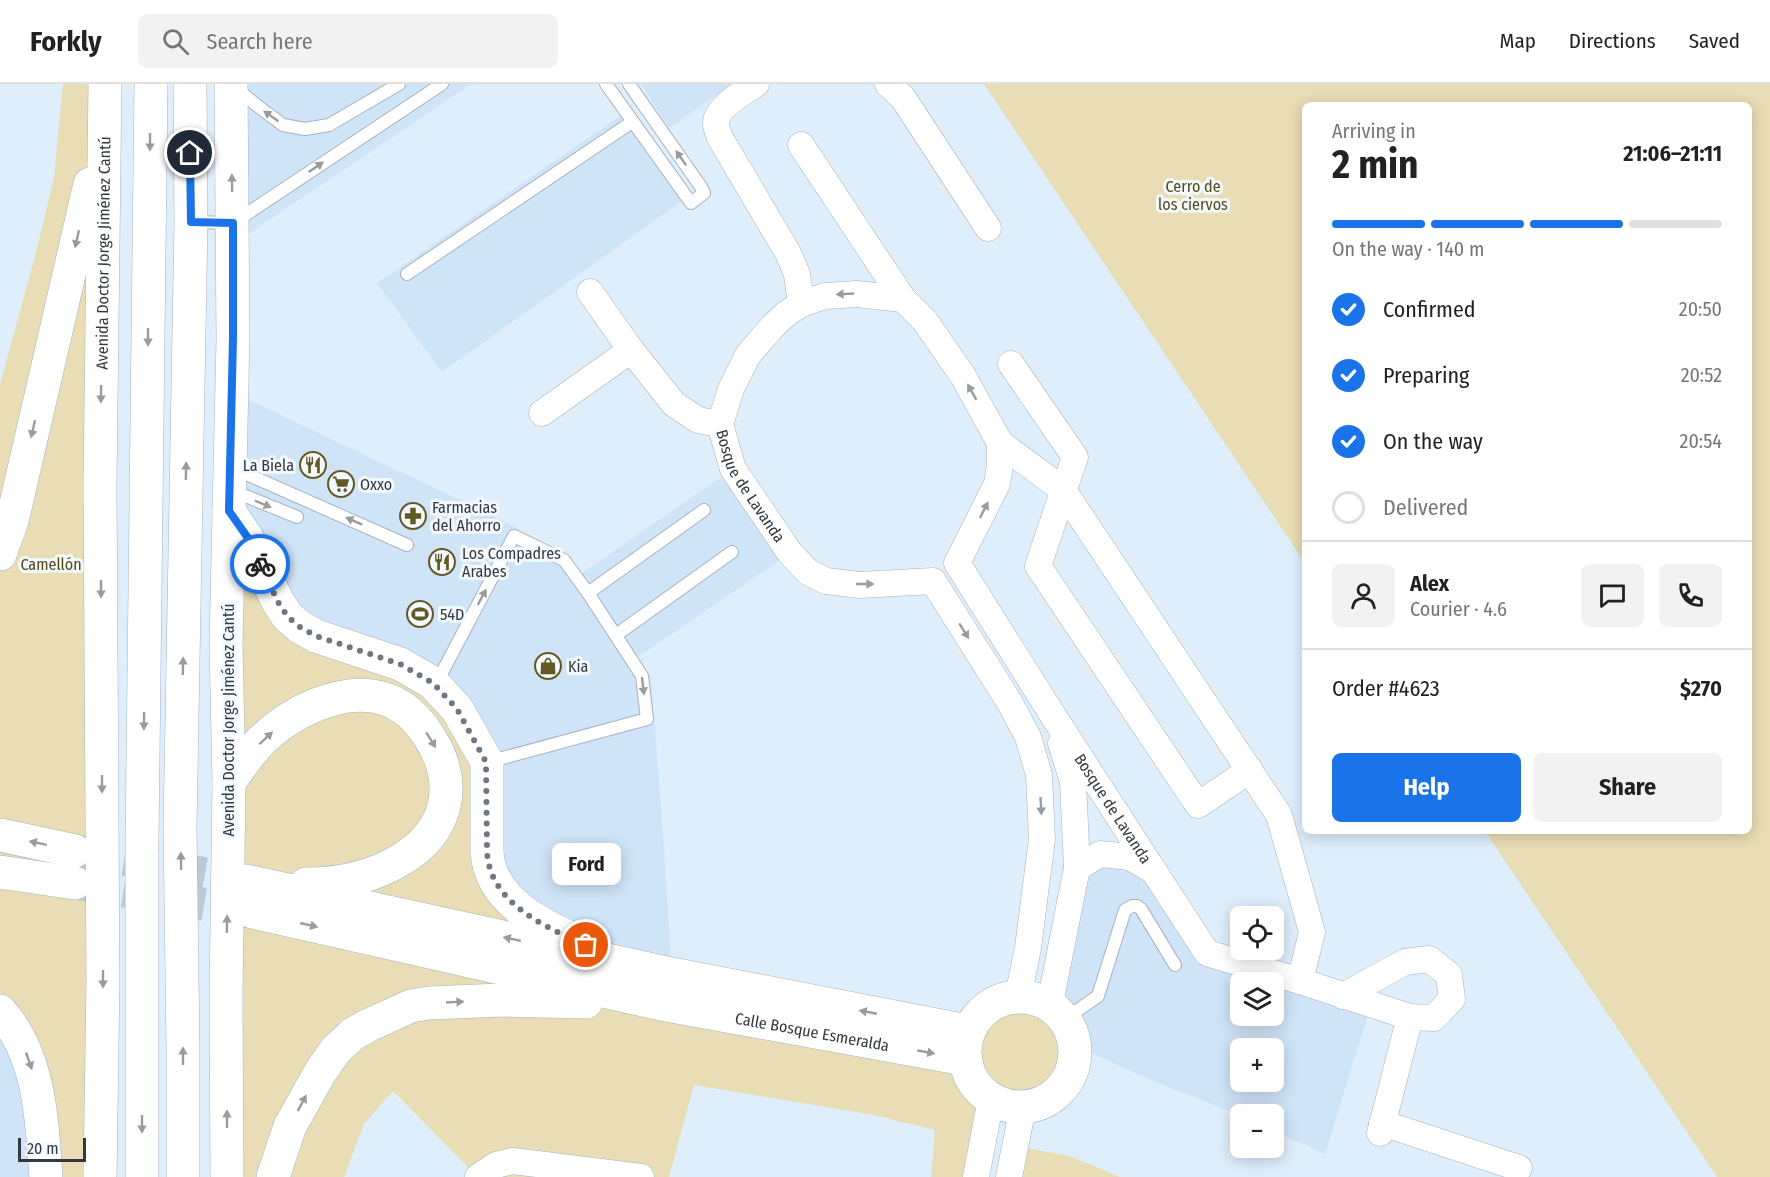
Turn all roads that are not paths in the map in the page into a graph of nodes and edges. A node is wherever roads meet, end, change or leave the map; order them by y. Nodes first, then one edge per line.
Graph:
1 (105, 84) edge
2 (151, 84) edge
3 (190, 84) edge
4 (231, 84) edge
5 (399, 84) edge
6 (442, 84) edge
7 (606, 84) edge
8 (629, 84) edge
9 (756, 84) edge
10 (888, 84) edge
11 (104, 121) junction
12 (632, 122) junction
13 (801, 145) dead end
14 (191, 222) junction
15 (233, 223) junction
16 (988, 228) dead end
17 (407, 274) dead end
18 (590, 292) dead end
19 (903, 299) junction
20 (801, 304) junction
21 (632, 350) junction
22 (1011, 364) dead end
23 (542, 413) dead end
24 (720, 424) junction
25 (1000, 443) junction
26 (230, 489) junction
27 (1063, 490) junction
28 (147, 491) junction
29 (704, 510) dead end
30 (297, 517) dead end
31 (407, 545) dead end
32 (732, 552) dead end
33 (0, 554) edge
34 (972, 587) junction
35 (588, 593) junction
36 (947, 604) junction
37 (616, 635) junction
38 (435, 686) junction
39 (101, 701) junction
40 (1052, 714) junction
41 (486, 762) junction
42 (1250, 770) junction
43 (229, 783) junction
44 (0, 835) edge
45 (75, 851) tunnel mouth
46 (0, 872) edge
47 (1156, 872) junction
48 (1076, 875) junction
49 (75, 883) tunnel mouth
50 (1175, 965) dead end
51 (1300, 981) junction
52 (667, 989) junction
53 (1018, 996) junction
54 (1343, 996) junction
55 (0, 1011) edge
56 (1057, 1012) junction
57 (1410, 1017) junction
58 (966, 1045) junction
59 (1023, 1107) junction
60 (988, 1114) junction
61 (101, 1136) junction
62 (1015, 1146) junction
63 (1519, 1168) dead end
64 (46, 1177) edge
65 (86, 1177) edge
66 (100, 1177) edge
67 (142, 1177) edge
68 (183, 1177) edge
69 (227, 1177) edge
70 (273, 1177) edge
71 (478, 1177) edge
72 (642, 1177) edge
73 (976, 1177) edge
74 (982, 1177) edge
75 (1009, 1177) edge
76 (1017, 1177) edge

1 - 11 main road, Avenida Doctor Jorge Jiménez Cantú
2 -> 28 main road
3 - 14 main road
5 -> 4 lane
15 -> 4 main road, Avenida Doctor Jorge Jiménez Cantú
15 -> 6 lane
7 - 12 lane
12 -> 8 lane
9 - 20 street
10 - 16 street
11 -> 33 main road
11 -> 39 main road, Avenida Doctor Jorge Jiménez Cantú
12 - 17 lane
13 - 19 street
14 - 15 lane
68 -> 14 main road
15 - 26 main road, Avenida Doctor Jorge Jiménez Cantú
18 - 21 street
19 -> 20 street, Bosque de Lavanda
25 -> 19 street
20 - 24 street, Bosque de Lavanda
21 - 23 street
21 - 24 street
22 - 27 street
24 -> 36 street, Bosque de Lavanda
25 - 27 street
34 -> 25 street, Bosque de Lavanda
26 -> 30 lane
31 -> 26 lane
26 - 38 main road
26 - 43 main road, Avenida Doctor Jorge Jiménez Cantú
27 - 42 street
27 - 42 street
28 - 39 main road
28 -> 67 main road
29 - 35 lane
32 - 37 lane
34 - 36 street
34 - 40 street, Bosque de Lavanda
35 - 37 lane
38 -> 35 lane
36 -> 53 street, Bosque de Lavanda
37 -> 41 lane
38 - 41 main road
39 -> 61 main road, Avenida Doctor Jorge Jiménez Cantú
40 - 47 street, Bosque de Lavanda
40 - 48 street, Bosque de Lavanda
52 -> 41 main road
42 - 51 street
43 -> 52 main road
69 -> 43 main road, Avenida Doctor Jorge Jiménez Cantú
45 -> 44 main road
46 - 49 main road
47 - 48 street, Bosque de Lavanda
47 - 51 street, Bosque de Lavanda
48 - 56 street, Bosque de Lavanda
50 - 56 lane
51 - 54 street, Bosque de Lavanda
52 - 58 main road, Calle Bosque Esmeralda
70 -> 52 main road
53 - 56 main road
53 - 58 main road
54 - 57 street, Bosque de Lavanda
54 - 57 street, Bosque de Lavanda
55 -> 64 main road
56 - 59 main road
57 - 63 street
58 - 60 main road
59 - 60 main road
59 - 62 street
60 - 73 street
60 - 74 street
61 - 65 lane
61 - 66 main road, Avenida Doctor Jorge Jiménez Cantú
62 - 75 street
62 - 76 street
71 - 72 street

